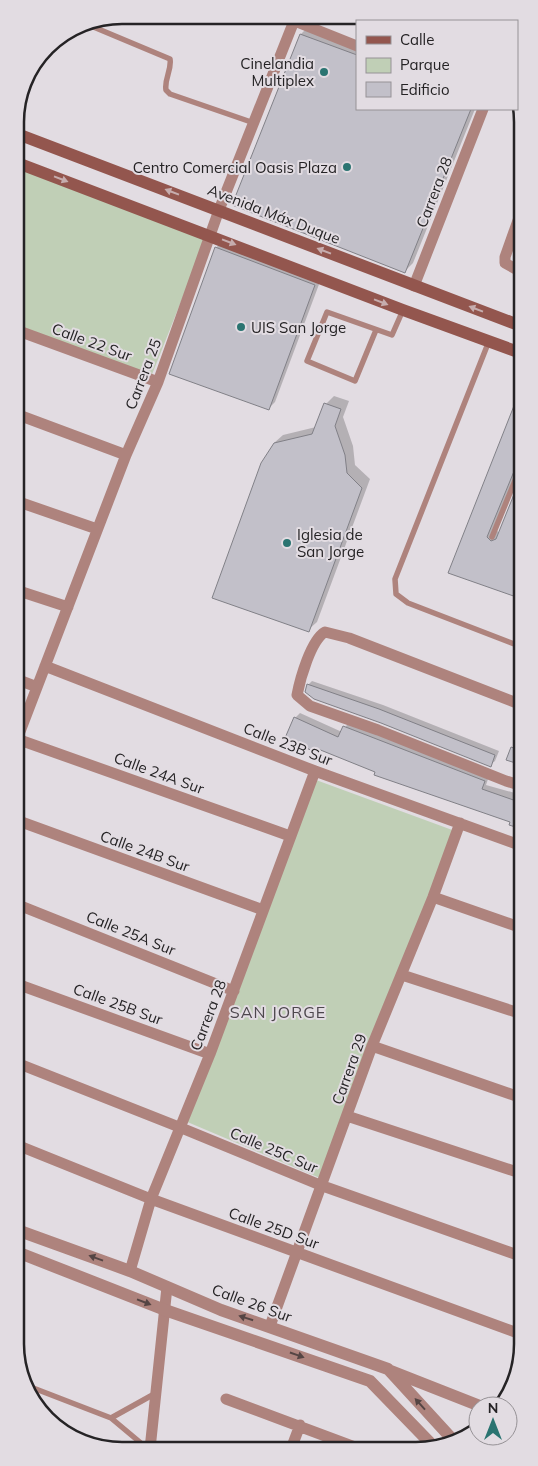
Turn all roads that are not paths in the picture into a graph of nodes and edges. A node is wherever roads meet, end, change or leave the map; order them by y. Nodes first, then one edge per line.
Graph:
1 (293, 24) edge
2 (308, 24) edge
3 (97, 27) edge
4 (356, 46) edge
5 (483, 110) edge
6 (254, 123) junction
7 (24, 136) edge
8 (24, 165) edge
9 (219, 210) junction
10 (514, 232) edge
11 (211, 235) junction
12 (514, 268) edge
13 (414, 286) junction
14 (403, 310) junction
15 (514, 323) edge
16 (376, 330) junction
17 (24, 333) edge
18 (490, 341) junction
19 (514, 350) edge
20 (158, 382) junction
21 (24, 417) edge
22 (126, 455) junction
23 (514, 485) edge
24 (24, 504) edge
25 (98, 529) junction
26 (492, 537) dead end
27 (24, 593) edge
28 (68, 607) junction
29 (514, 644) edge
30 (45, 666) junction
31 (24, 682) edge
32 (37, 687) junction
33 (514, 702) edge
34 (24, 722) edge
35 (24, 743) edge
36 (315, 771) junction
37 (514, 783) edge
38 (24, 823) edge
39 (460, 823) junction
40 (290, 836) junction
41 (514, 843) edge
42 (433, 897) junction
43 (24, 907) edge
44 (263, 910) junction
45 (514, 925) edge
46 (402, 975) junction
47 (24, 987) edge
48 (234, 991) junction
49 (514, 1011) edge
50 (372, 1046) junction
51 (210, 1054) junction
52 (24, 1066) edge
53 (514, 1095) edge
54 (347, 1116) junction
55 (179, 1127) junction
56 (24, 1148) edge
57 (514, 1171) edge
58 (320, 1185) junction
59 (151, 1199) junction
60 (24, 1233) edge
61 (295, 1252) junction
62 (514, 1253) edge
63 (24, 1255) edge
64 (130, 1271) junction
65 (167, 1287) junction
66 (165, 1310) junction
67 (270, 1326) junction
68 (514, 1332) edge
69 (388, 1369) junction
70 (35, 1389) edge
71 (156, 1393) junction
72 (226, 1399) dead end
73 (468, 1401) edge
74 (111, 1418) junction
75 (300, 1425) junction
76 (449, 1437) edge
77 (429, 1441) edge
78 (140, 1442) edge
79 (150, 1442) edge
80 (294, 1442) edge
81 (342, 1442) edge

1 - 6 street, Carrera 25
2 - 4 street
3 - 6 lane
5 - 13 street, Carrera 28
6 - 9 street, Carrera 25
9 -> 7 main road, Avenida Máx Duque
8 -> 11 main road
9 - 11 street, Carrera 25
13 -> 9 main road, Avenida Máx Duque
10 - 12 street
11 -> 14 main road
11 - 20 street, Carrera 25
15 -> 13 main road, Avenida Máx Duque
14 - 16 lane
14 - 18 main road
16 - 16 lane
17 - 20 street, Calle 22 Sur
18 - 19 main road
18 - 29 lane
20 - 22 street, Carrera 25
21 - 22 street
22 - 25 street, Carrera 25
23 - 26 lane
24 - 25 street
25 - 28 street, Carrera 25
27 - 28 street
28 - 30 street, Carrera 25
30 - 32 street, Carrera 25
30 - 36 street, Calle 23B Sur
31 - 32 street
32 - 34 street, Carrera 25
33 - 37 street
35 - 40 street, Calle 24A Sur
36 - 39 street, Calle 23B Sur
36 - 40 street, Carrera 28
38 - 44 street, Calle 24B Sur
39 - 41 street, Calle 23B Sur
39 - 42 street, Carrera 29
40 - 44 street, Carrera 28
42 - 45 street
42 - 46 street, Carrera 29
43 - 48 street, Calle 25A Sur
44 - 48 street, Carrera 28
46 - 49 street
46 - 50 street, Carrera 29
47 - 51 street, Calle 25B Sur
48 - 51 street, Carrera 28
50 - 53 street
50 - 54 street, Carrera 29
51 - 55 street, Carrera 28
52 - 55 street, Calle 25C Sur
54 - 57 street
54 - 58 street, Carrera 29
55 - 58 street, Calle 25C Sur
55 - 59 street, Carrera 28
56 - 59 street, Calle 25D Sur
58 - 61 street, Carrera 29
58 - 62 street, Calle 25C Sur
59 - 61 street, Calle 25D Sur
59 - 64 street, Carrera 28
64 -> 60 street, Calle 26 Sur
61 - 67 street, Carrera 29
61 - 68 street, Calle 25D Sur
63 -> 66 street
64 - 65 street, Calle 26 Sur
65 - 66 street
67 -> 65 street, Calle 26 Sur
66 - 71 street
66 -> 77 street
67 - 69 street, Calle 26 Sur
69 - 73 street
76 -> 69 street, Calle 26 Sur
70 - 74 lane
71 - 74 lane
71 - 79 street
72 - 75 street
74 - 78 lane
75 - 80 street
75 - 81 street

